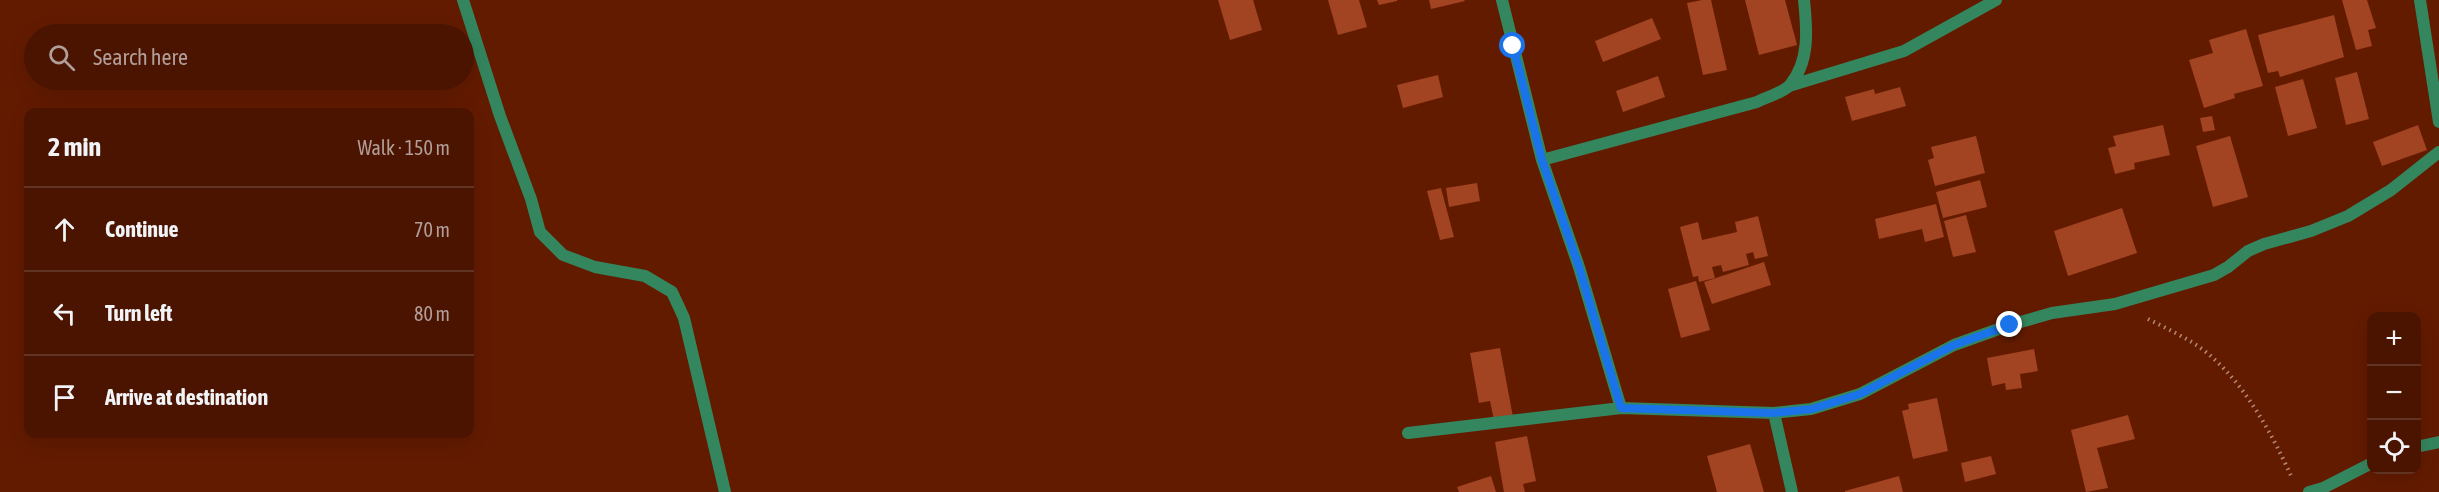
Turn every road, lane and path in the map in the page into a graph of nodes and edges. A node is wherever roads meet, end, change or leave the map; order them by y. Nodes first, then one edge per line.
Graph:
1 (463, 0) edge
2 (1502, 0) edge
3 (1804, 0) edge
4 (1996, 0) edge
5 (2420, 0) edge
6 (471, 24) edge
7 (474, 34) edge
8 (1789, 86) junction
9 (2439, 122) edge
10 (2439, 152) edge
11 (1542, 160) junction
12 (2115, 304) junction
13 (1621, 408) junction
14 (1774, 413) junction
15 (1408, 433) dead end
16 (2439, 441) edge
17 (2421, 446) edge
18 (2367, 467) edge
19 (2294, 481) dead end
20 (2324, 490) edge
21 (725, 492) edge
22 (1792, 492) edge
23 (2309, 492) edge

1 - 6 street
2 - 11 street
3 - 8 street
4 - 8 street
5 - 9 street
7 - 21 street
8 - 11 street
10 - 12 street
11 - 13 street
12 - 14 street
12 - 19 path
13 - 14 street
13 - 15 street
14 - 22 street
16 - 17 street
18 - 20 street
20 - 23 street

